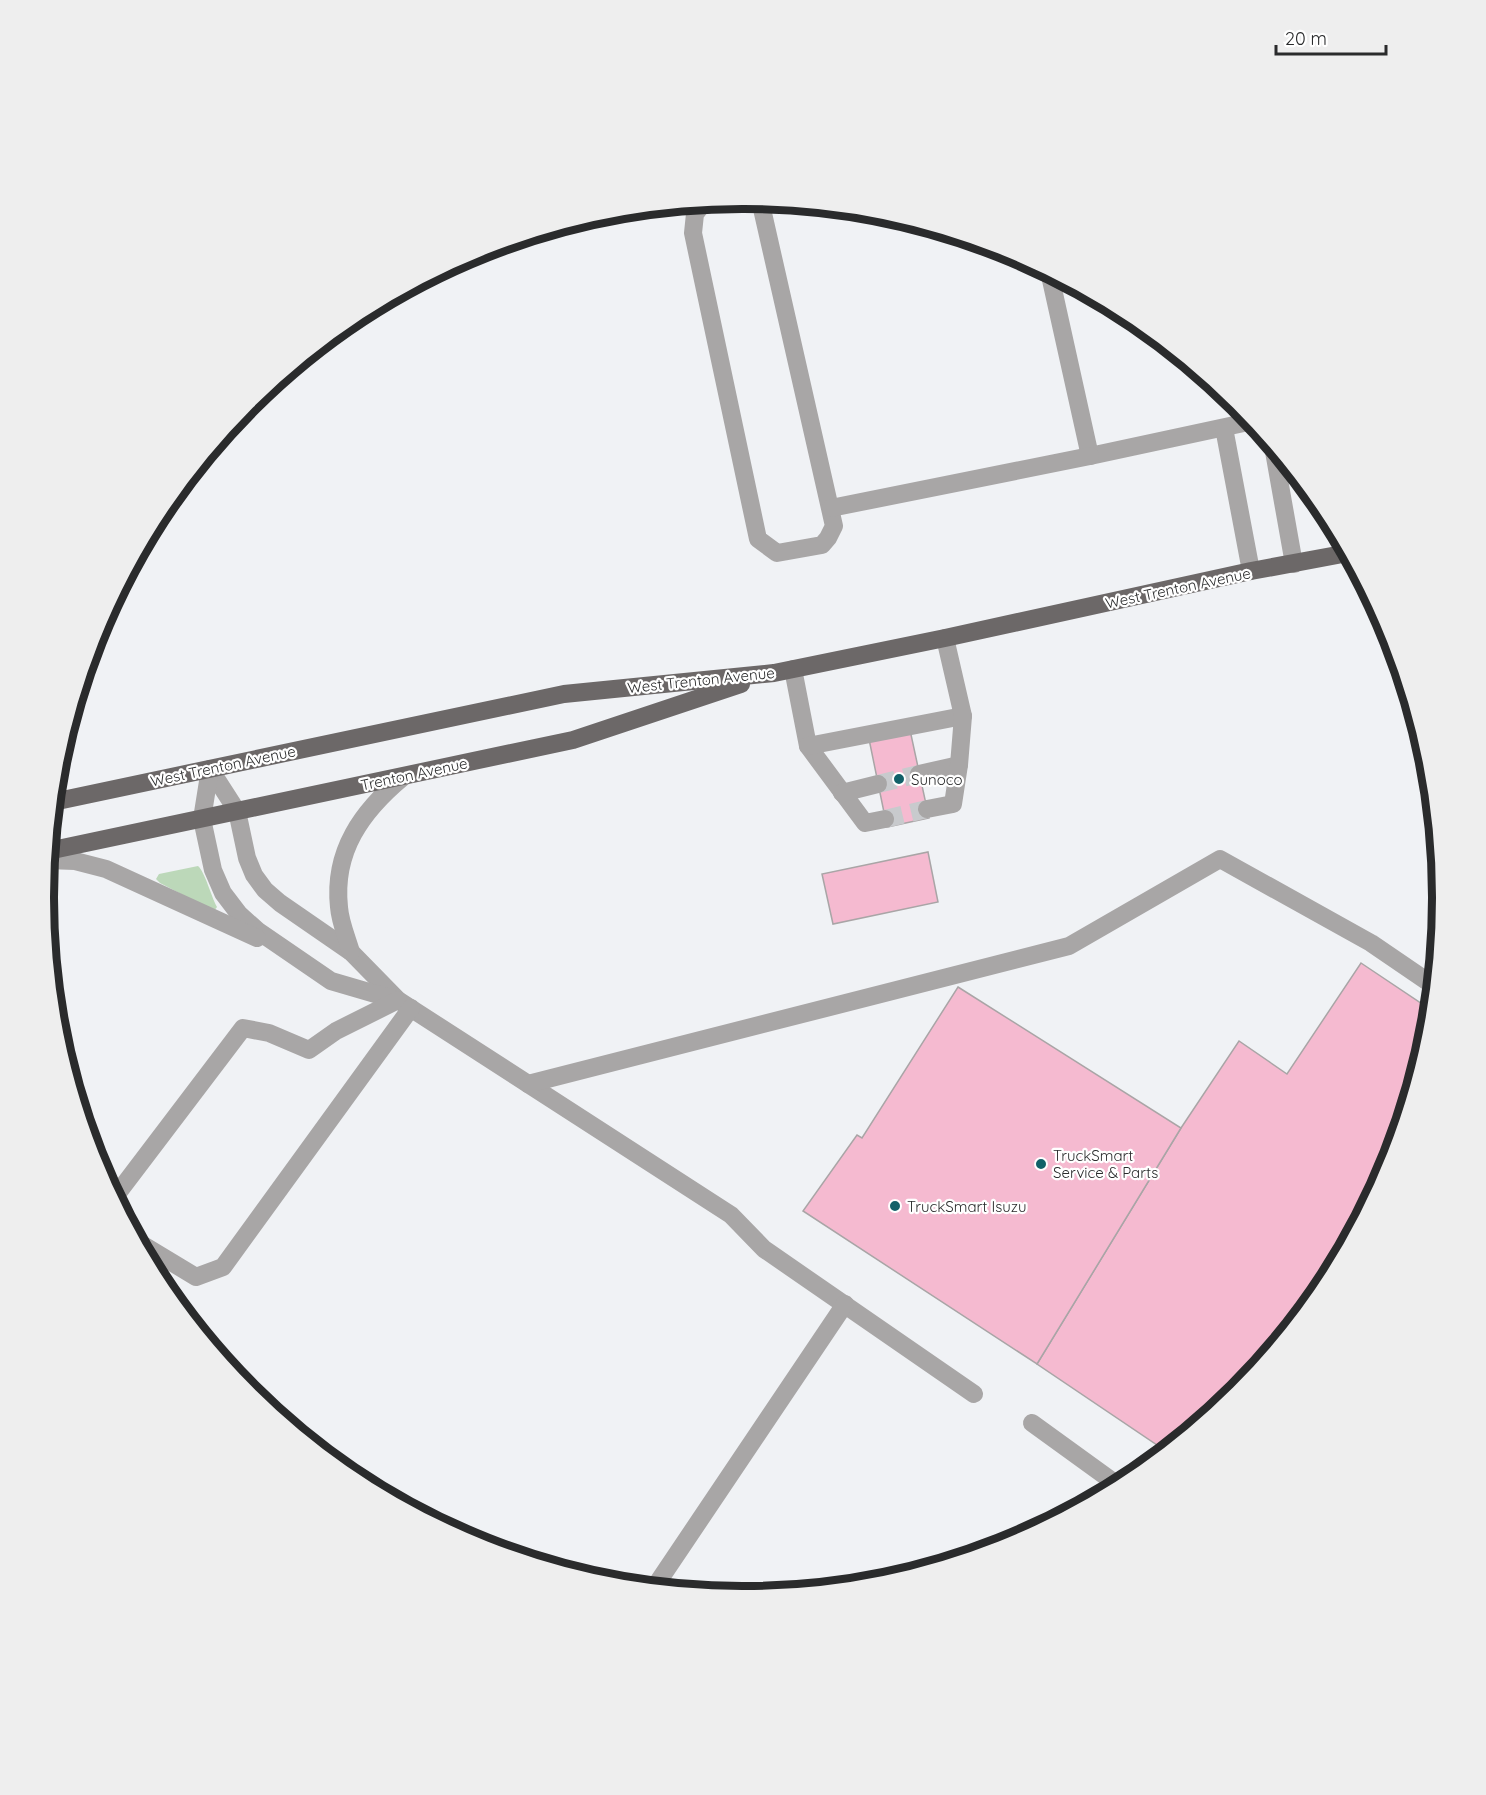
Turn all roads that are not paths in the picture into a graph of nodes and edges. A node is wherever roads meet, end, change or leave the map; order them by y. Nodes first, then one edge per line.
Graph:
1 (762, 209) edge
2 (698, 210) edge
3 (1050, 281) edge
4 (1243, 423) edge
5 (1224, 428) junction
6 (1090, 456) junction
7 (1276, 461) edge
8 (831, 508) junction
9 (1341, 554) edge
10 (1294, 564) junction
11 (1251, 571) junction
12 (945, 638) junction
13 (793, 669) junction
14 (774, 673) junction
15 (963, 716) junction
16 (808, 746) junction
17 (959, 765) junction
18 (210, 769) junction
19 (919, 774) tunnel mouth
20 (403, 777) junction
21 (878, 784) tunnel mouth
22 (842, 793) junction
23 (61, 800) edge
24 (927, 809) tunnel mouth
25 (237, 811) junction
26 (202, 819) junction
27 (885, 819) tunnel mouth
28 (55, 849) edge
29 (55, 860) edge
30 (351, 952) junction
31 (295, 956) junction
32 (1427, 981) edge
33 (405, 1004) junction
34 (528, 1084) junction
35 (120, 1191) edge
36 (151, 1250) edge
37 (845, 1304) junction
38 (974, 1394) dead end
39 (1032, 1423) dead end
40 (1110, 1480) edge
41 (658, 1581) edge

1 - 8 street
2 - 8 street
3 - 6 street
4 - 5 street
5 - 6 street
5 - 11 street
6 - 8 street
7 - 10 street
9 - 10 main road, West Trenton Avenue
10 - 11 main road, West Trenton Avenue
11 - 12 main road, West Trenton Avenue
12 - 13 main road, West Trenton Avenue
12 - 15 street
13 - 14 main road, West Trenton Avenue
13 - 16 street
14 - 18 main road, West Trenton Avenue
14 - 20 main road, Trenton Avenue
15 - 16 street
15 - 17 street
16 - 22 street
17 - 19 street
17 - 24 street
18 - 23 main road, West Trenton Avenue
18 - 25 street
18 - 26 street
20 - 25 main road, Trenton Avenue
20 - 30 street
21 - 22 street
22 - 27 street
25 - 26 main road, Trenton Avenue
25 - 30 street
26 - 28 main road, Trenton Avenue
26 - 31 street
29 - 31 street
30 - 33 street
31 - 33 street
32 - 34 street
33 - 34 street
33 - 35 street
33 - 36 street
34 - 37 street
37 - 38 street
37 - 41 street
39 - 40 street

